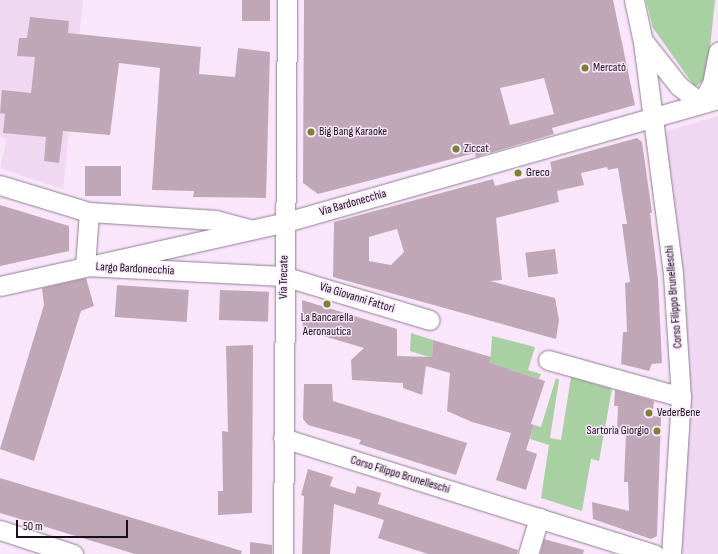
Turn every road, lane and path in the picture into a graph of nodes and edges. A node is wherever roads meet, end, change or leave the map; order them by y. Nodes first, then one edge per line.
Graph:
1 (287, 0) edge
2 (634, 0) edge
3 (643, 42) junction
4 (718, 52) edge
5 (710, 101) edge
6 (653, 118) junction
7 (0, 185) edge
8 (89, 212) junction
9 (286, 222) junction
10 (251, 230) junction
11 (85, 266) junction
12 (283, 276) junction
13 (0, 286) edge
14 (430, 320) dead end
15 (548, 360) dead end
16 (681, 397) junction
17 (283, 438) junction
18 (539, 518) junction
19 (0, 530) edge
20 (73, 554) edge
21 (283, 554) edge
22 (528, 554) edge
23 (654, 554) edge
24 (671, 554) edge

1 - 9 street, Via Trecate
2 - 3 street, Corso Filippo Brunelleschi
3 - 5 street, Corso Filippo Brunelleschi
3 - 6 street, Corso Filippo Brunelleschi
4 - 5 street
5 - 6 street, Via Bardonecchia
6 - 9 street, Via Bardonecchia
6 - 16 street, Corso Filippo Brunelleschi
7 - 8 street
8 - 10 street
8 - 11 street, Largo Bardonecchia
9 - 10 street, Via Bardonecchia
9 - 12 street, Via Trecate
10 - 11 street, Via Bardonecchia
11 - 12 street, Largo Bardonecchia
11 - 13 street, Via Bardonecchia
12 - 14 street, Via Giovanni Fattori
12 - 17 street, Via Trecate
15 - 16 street
16 - 24 street, Corso Filippo Brunelleschi
17 - 18 street, Corso Filippo Brunelleschi
17 - 21 street, Via Trecate
18 - 22 street
18 - 23 street, Corso Filippo Brunelleschi
19 - 20 street

